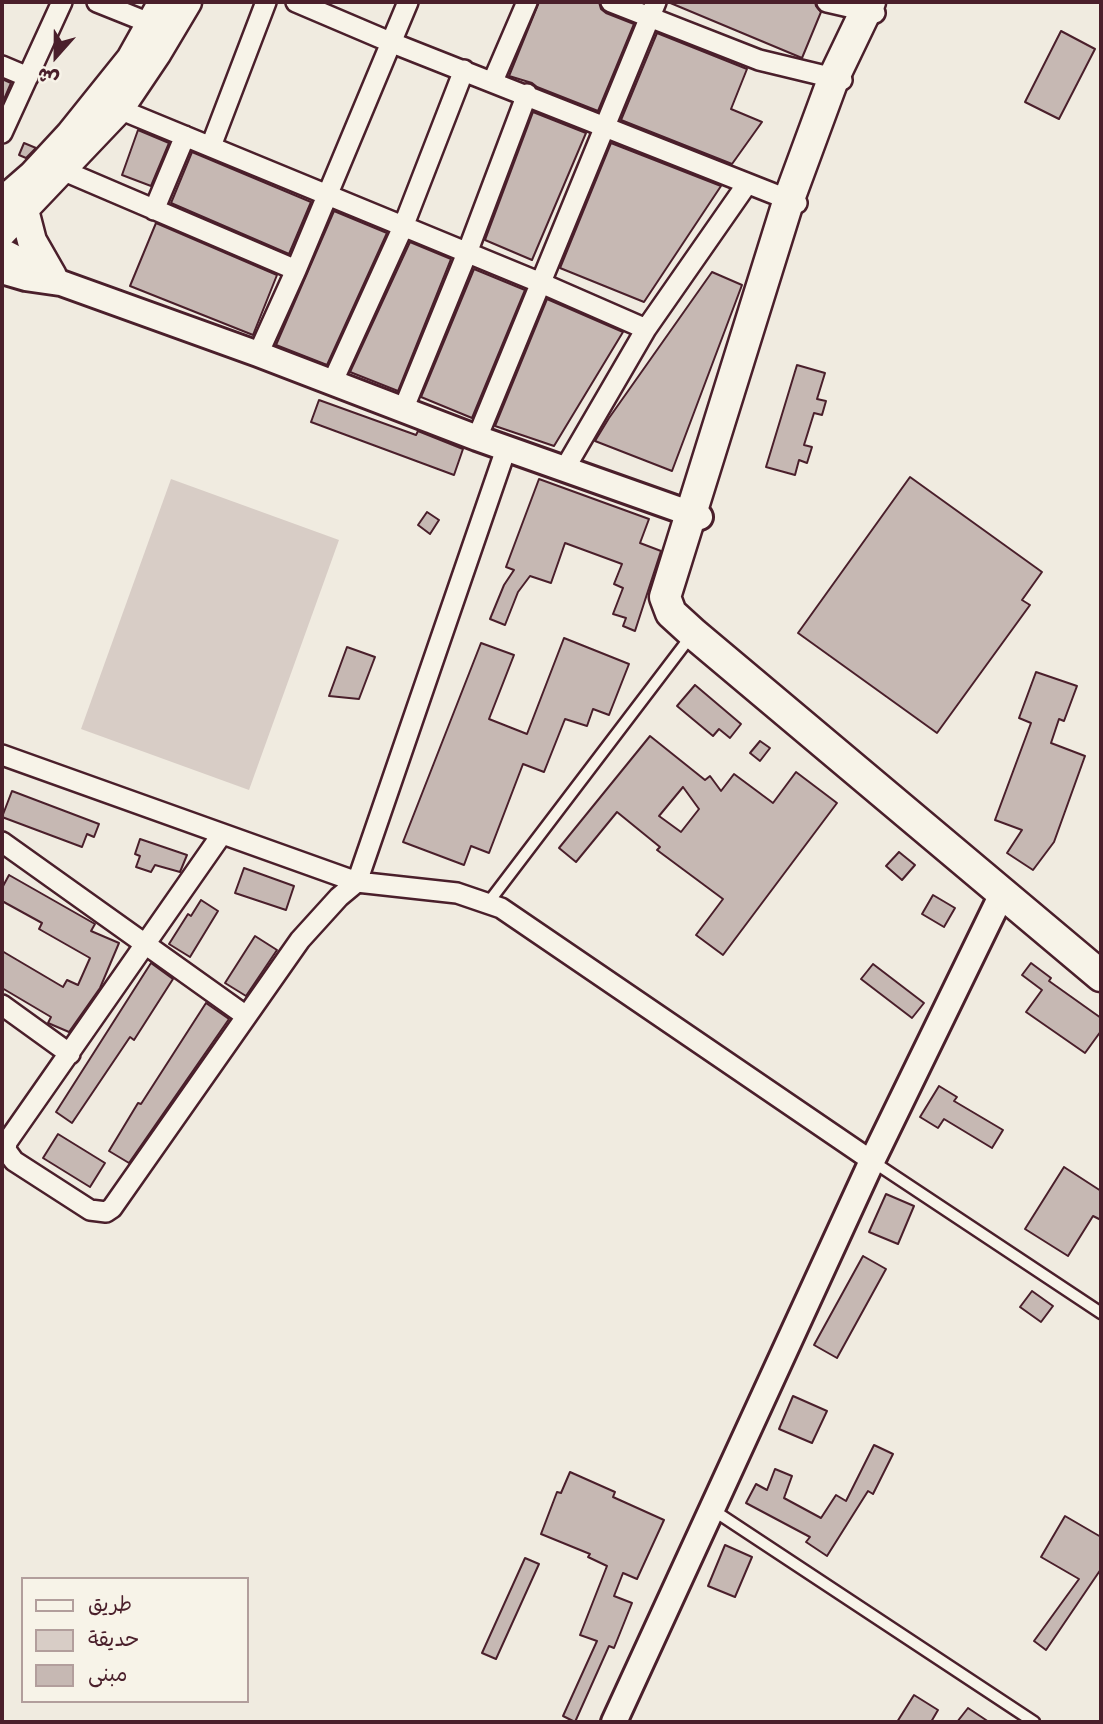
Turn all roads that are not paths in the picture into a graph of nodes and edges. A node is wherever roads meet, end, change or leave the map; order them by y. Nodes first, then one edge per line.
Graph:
1 (62, 2) edge
2 (97, 2) edge
3 (187, 2) edge
4 (266, 2) edge
5 (296, 2) edge
6 (408, 2) edge
7 (527, 2) edge
8 (611, 2) edge
9 (827, 2) edge
10 (874, 7) edge
11 (653, 10) edge
12 (157, 13) edge
13 (390, 42) junction
14 (2, 66) edge
15 (464, 70) junction
16 (28, 77) junction
17 (839, 79) junction
18 (493, 81) junction
19 (527, 94) junction
20 (119, 109) junction
21 (606, 126) junction
22 (2, 133) edge
23 (185, 136) junction
24 (211, 146) junction
25 (62, 170) junction
26 (747, 184) junction
27 (327, 194) junction
28 (793, 201) junction
29 (13, 206) edge
30 (154, 210) junction
31 (403, 227) junction
32 (2, 232) edge
33 (2, 251) edge
34 (467, 253) junction
35 (296, 270) junction
36 (2, 271) edge
37 (57, 279) junction
38 (541, 282) junction
39 (646, 329) junction
40 (258, 354) junction
41 (332, 383) junction
42 (403, 410) junction
43 (477, 438) junction
44 (506, 449) junction
45 (564, 470) junction
46 (695, 515) junction
47 (689, 630) junction
48 (2, 755) edge
49 (222, 834) junction
50 (4, 848) edge
51 (357, 882) junction
52 (1002, 894) junction
53 (488, 903) junction
54 (145, 945) junction
55 (1101, 976) edge
56 (2, 1005) edge
57 (246, 1016) junction
58 (70, 1054) junction
59 (872, 1161) junction
60 (1101, 1313) edge
61 (712, 1510) junction
62 (614, 1722) edge
63 (1034, 1722) edge

1 - 16 street
2 - 12 street
3 - 20 main road
4 - 24 street
5 - 13 street
6 - 13 street
7 - 18 street
8 - 11 street
9 - 10 street
10 - 17 main road
11 - 17 street
11 - 21 street
12 - 29 main road
13 - 15 street
13 - 27 street
14 - 16 street
15 - 18 street
15 - 31 street
16 - 22 street
17 - 28 main road
18 - 19 street
19 - 21 street
19 - 34 street
20 - 23 street
20 - 25 main road
21 - 26 street
21 - 38 street
23 - 24 street
23 - 30 street
24 - 27 street
25 - 29 main road
25 - 30 street
26 - 28 street
26 - 39 street
27 - 31 street
27 - 35 street
28 - 46 main road
29 - 32 main road
29 - 37 main road
30 - 35 street
31 - 34 street
31 - 41 street
33 - 37 street
34 - 38 street
34 - 42 street
35 - 40 street
36 - 37 street
37 - 40 street
38 - 39 street
38 - 43 street
39 - 45 street
40 - 41 street
41 - 42 street
42 - 43 street
43 - 44 street
44 - 45 street
44 - 51 street
45 - 46 street
46 - 47 main road
47 - 52 main road
47 - 53 lane
48 - 49 street
49 - 51 street
49 - 54 street
50 - 54 street
51 - 53 street
51 - 57 street
52 - 55 main road
52 - 59 street
53 - 59 street
54 - 57 street
54 - 58 street
56 - 58 street
57 - 58 street
59 - 60 lane
59 - 61 street
61 - 62 street
61 - 63 lane

